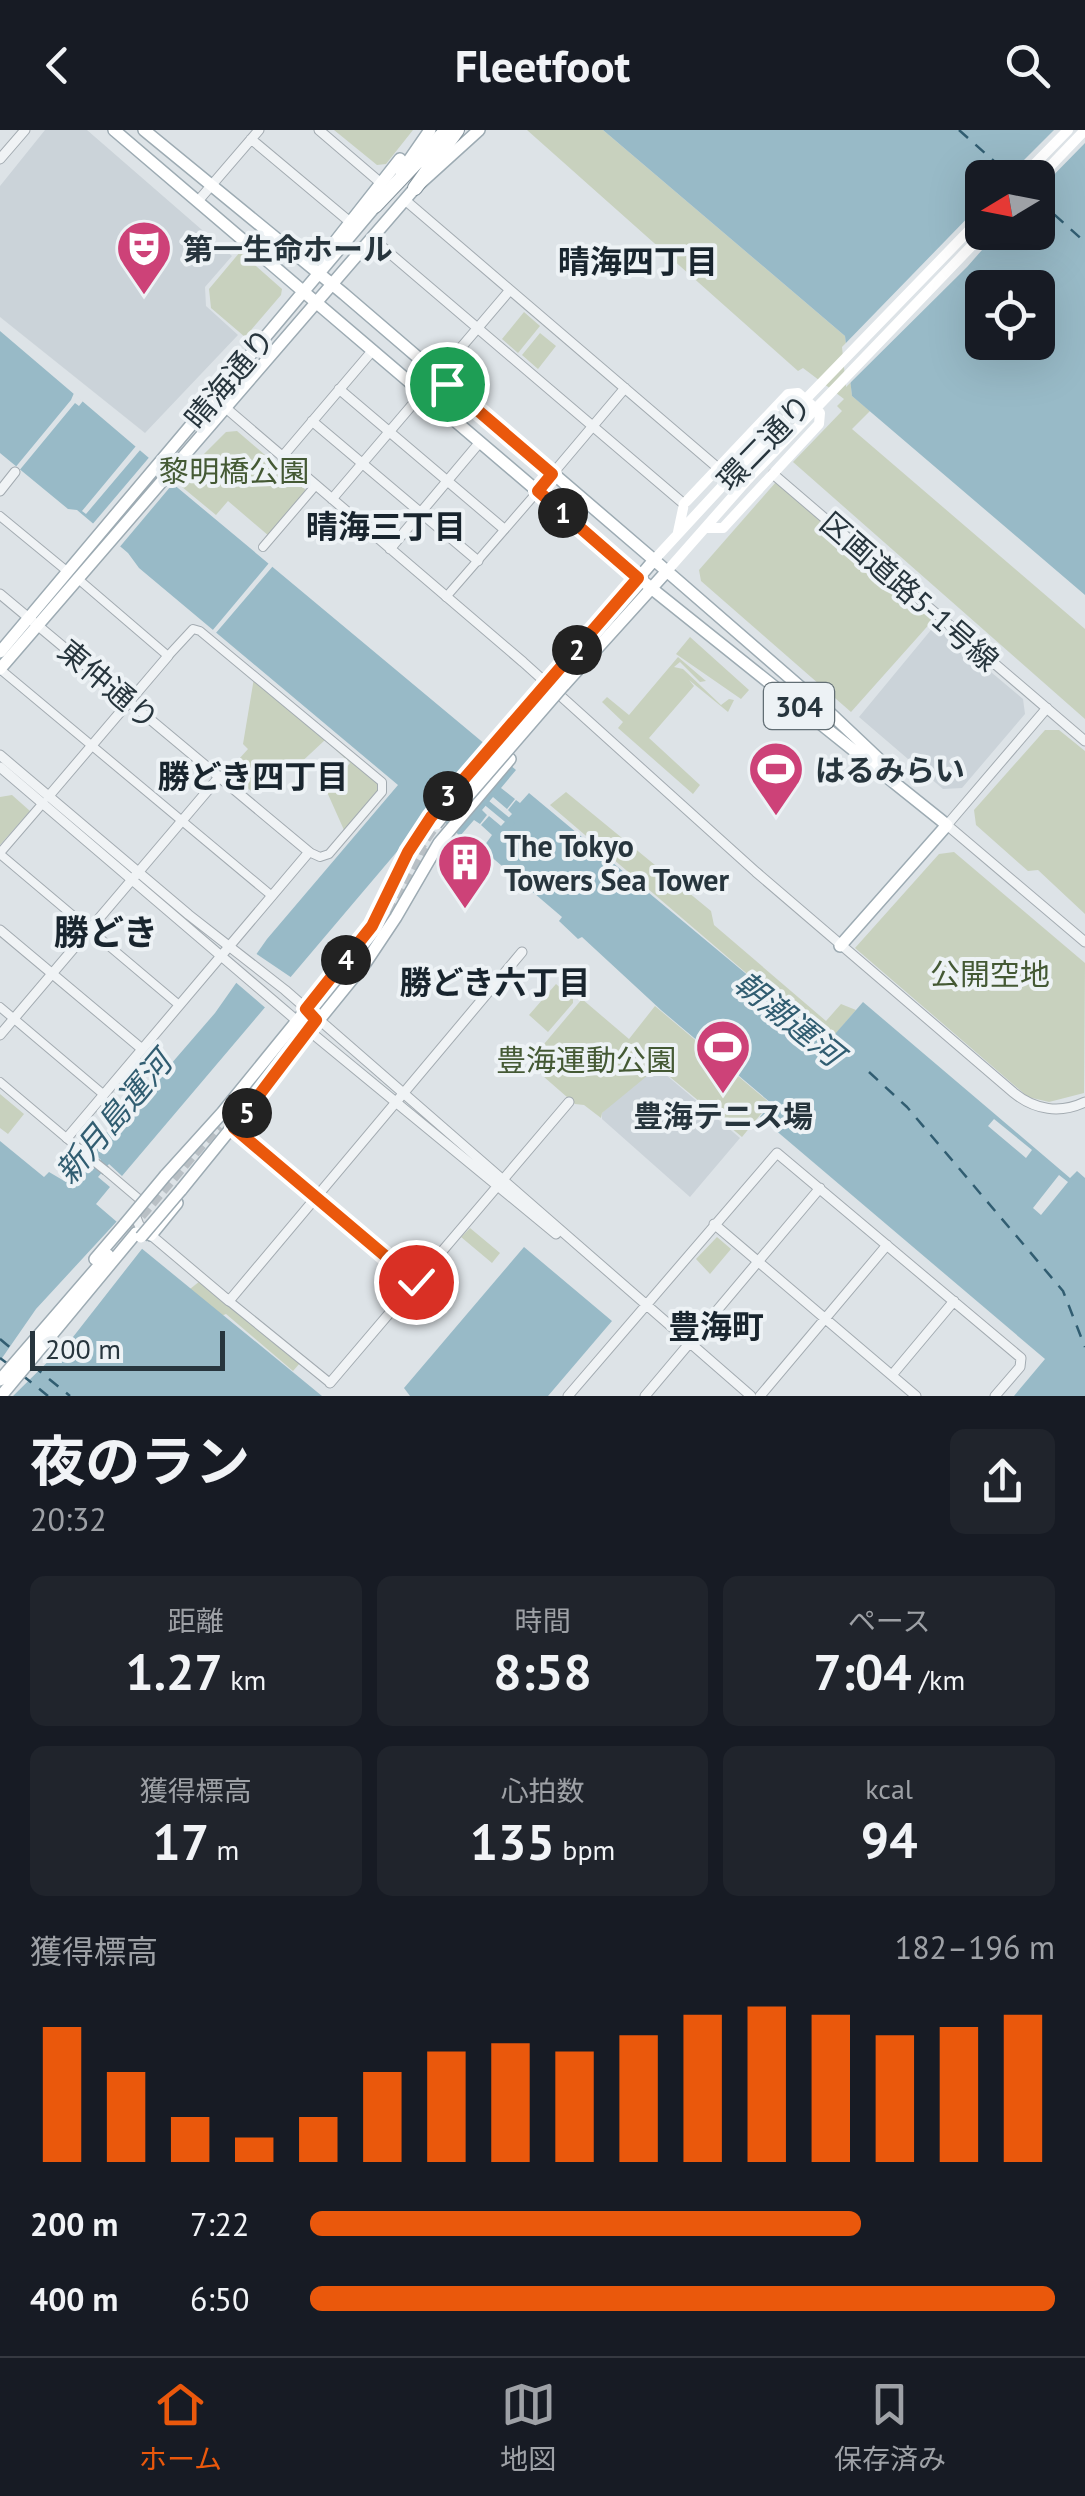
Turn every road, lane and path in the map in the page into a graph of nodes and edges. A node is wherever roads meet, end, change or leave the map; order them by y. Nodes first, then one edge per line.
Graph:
1 (24, 130) edge
2 (115, 130) edge
3 (144, 130) edge
4 (259, 130) edge
5 (318, 130) edge
6 (430, 130) edge
7 (447, 130) edge
8 (457, 130) edge
9 (479, 130) edge
10 (1068, 130) edge
11 (1085, 130) edge
12 (251, 140) junction
13 (430, 148) junction
14 (0, 159) edge
15 (1039, 160) edge
16 (1055, 161) edge
17 (382, 184) junction
18 (210, 187) junction
19 (410, 194) junction
20 (198, 201) junction
21 (376, 206) joint
22 (350, 222) junction
23 (965, 235) edge
24 (373, 239) junction
25 (968, 250) edge
26 (332, 256) junction
27 (317, 274) junction
28 (332, 287) junction
29 (303, 290) junction
30 (510, 290) junction
31 (318, 303) junction
32 (478, 328) junction
33 (373, 350) junction
34 (437, 376) junction
35 (626, 388) junction
36 (339, 389) junction
37 (423, 393) junction
38 (212, 397) junction
39 (226, 409) junction
40 (312, 421) junction
41 (593, 426) junction
42 (390, 432) junction
43 (480, 442) junction
44 (282, 457) junction
45 (363, 463) junction
46 (718, 468) junction
47 (16, 472) dead end
48 (552, 474) junction
49 (772, 474) junction
50 (447, 480) junction
51 (316, 486) junction
52 (0, 491) edge
53 (538, 491) junction
54 (332, 499) junction
55 (684, 504) junction
56 (421, 512) junction
57 (0, 516) edge
58 (705, 528) junction
59 (504, 529) junction
60 (678, 532) junction
61 (104, 538) junction
62 (263, 547) dead end
63 (390, 549) junction
64 (654, 560) junction
65 (478, 561) junction
66 (666, 570) junction
67 (72, 575) junction
68 (638, 578) junction
69 (651, 588) junction
70 (0, 594) edge
71 (446, 597) junction
72 (33, 621) junction
73 (0, 652) edge
74 (168, 656) junction
75 (0, 669) edge
76 (557, 683) junction
77 (804, 690) junction
78 (130, 701) junction
79 (1046, 708) junction
80 (821, 723) junction
81 (1085, 741) edge
82 (92, 746) junction
83 (0, 754) edge
84 (0, 768) edge
85 (220, 776) junction
86 (46, 800) junction
87 (182, 821) junction
88 (947, 825) junction
89 (438, 826) tunnel mouth
90 (308, 852) junction
91 (0, 854) edge
92 (136, 875) junction
93 (272, 896) junction
94 (90, 929) junction
95 (0, 930) edge
96 (366, 935) junction
97 (1085, 942) edge
98 (378, 944) junction
99 (840, 946) junction
100 (522, 952) dead end
101 (229, 954) junction
102 (52, 974) junction
103 (179, 1004) junction
104 (0, 1007) edge
105 (306, 1009) junction
106 (14, 1018) junction
107 (296, 1020) junction
108 (313, 1025) junction
109 (0, 1035) edge
110 (282, 1038) junction
111 (294, 1048) junction
112 (142, 1049) junction
113 (0, 1082) edge
114 (260, 1091) junction
115 (103, 1094) junction
116 (404, 1095) junction
117 (569, 1102) dead end
118 (1085, 1102) edge
119 (396, 1104) junction
120 (222, 1112) junction
121 (234, 1128) junction
122 (67, 1138) junction
123 (500, 1184) junction
124 (820, 1188) junction
125 (316, 1198) junction
126 (139, 1199) junction
127 (714, 1224) junction
128 (133, 1231) tunnel mouth
129 (150, 1235) junction
130 (888, 1244) junction
131 (759, 1262) junction
132 (416, 1282) junction
133 (228, 1301) junction
134 (954, 1301) junction
135 (644, 1306) junction
136 (825, 1318) junction
137 (37, 1344) junction
138 (689, 1344) junction
139 (892, 1375) junction
140 (0, 1380) edge
141 (330, 1383) joint
142 (0, 1396) edge
143 (568, 1396) edge
144 (644, 1396) edge
145 (751, 1396) edge
146 (760, 1396) edge
147 (916, 1396) edge
148 (996, 1396) edge

1 - 14 street
2 - 20 main road, 304
3 - 18 main road, 304
4 - 12 street
5 - 17 street
6 - 13 main road
7 - 13 highway
8 - 13 highway
9 - 19 main road, 晴海通り
10 - 15 main road
11 - 16 main road
12 - 18 street
12 - 22 street
13 - 17 main road
13 - 19 highway
13 - 21 highway
17 - 22 main road
18 - 20 street
18 - 27 main road, 304
19 - 24 main road, 晴海通り
19 - 30 street
20 - 29 main road, 304
21 - 26 main road
22 - 26 main road
23 - 60 main road, 環二通り, bridge
24 - 28 main road, 晴海通り
24 - 32 street
25 - 58 main road, 環二通り, bridge
26 - 27 main road, 晴海通り
27 - 28 main road, 304
27 - 29 main road, 晴海通り
28 - 31 main road, 晴海通り
28 - 34 main road, 304
29 - 31 main road, 304
29 - 38 main road, 晴海通り
30 - 32 street
30 - 35 street
31 - 33 main road, 304
31 - 39 main road, 晴海通り
32 - 34 street
32 - 41 street
33 - 36 street
33 - 37 main road, 304
34 - 37 street
34 - 48 main road, 304
35 - 41 street
35 - 46 street
36 - 40 street
36 - 42 street
37 - 42 street
37 - 43 main road, 304
38 - 39 street
38 - 61 main road, 晴海通り
39 - 44 street
39 - 61 main road, 晴海通り
40 - 44 street
40 - 45 street
41 - 48 street
41 - 55 street
42 - 45 street
42 - 50 street
43 - 50 street
43 - 53 main road, 304
44 - 51 street
45 - 54 street
45 - 56 street
46 - 49 main road
46 - 55 main road
47 - 52 street
48 - 53 street
48 - 64 main road, 304
49 - 58 main road
49 - 79 street, 区画道路5-1号線
50 - 56 street
50 - 59 street
51 - 54 street
51 - 62 street
53 - 59 street
53 - 68 main road, 304
54 - 63 street
55 - 60 main road
56 - 63 street
56 - 65 street
57 - 67 street
58 - 66 main road, 環二通り
59 - 65 street
60 - 64 main road, 環二通り
61 - 67 main road
63 - 71 street
64 - 66 main road, 304
64 - 68 main road, 環二通り
65 - 71 street
66 - 69 main road, 環二通り
66 - 77 main road, 304
67 - 72 main road
67 - 74 street
68 - 69 main road, 304
68 - 76 main road, 環二通り
69 - 76 main road, 環二通り
69 - 80 main road, 304
70 - 72 street, 東仲通り
71 - 76 street
72 - 73 main road
72 - 75 main road
72 - 78 street, 東仲通り
74 - 78 street
74 - 90 street
75 - 82 street
76 - 89 main road, bridge
76 - 96 main road, bridge
76 - 98 main road, bridge
76 - 99 street
77 - 80 main road
77 - 88 main road, 304
78 - 82 street
78 - 85 street, 東仲通り
79 - 81 street, 区画道路5-1号線
79 - 88 street
80 - 88 main road, 304
82 - 86 street
82 - 87 street
83 - 86 street
84 - 86 street
85 - 87 street
85 - 90 street, 東仲通り
86 - 91 street
86 - 92 street
87 - 92 street
87 - 93 street
88 - 97 street
88 - 99 main road
90 - 93 street
91 - 94 street
92 - 94 street
92 - 101 street
93 - 101 street
94 - 102 street
94 - 103 street
95 - 102 street
96 - 98 main road
96 - 105 main road
98 - 108 main road
99 - 118 street
100 - 116 street
101 - 103 street
101 - 105 street
101 - 107 street
102 - 106 street
102 - 112 street
103 - 112 street
104 - 106 street
105 - 107 main road
105 - 108 street
106 - 109 street
106 - 115 street
107 - 108 street
107 - 110 main road
108 - 111 main road
108 - 116 street
108 - 119 street
110 - 111 main road
110 - 120 main road
111 - 114 main road
112 - 115 street
113 - 122 street
114 - 121 main road
114 - 137 main road, bridge
115 - 122 street
116 - 119 street
116 - 123 street
117 - 123 street
119 - 123 street
119 - 125 street
120 - 126 main road
120 - 137 main road, bridge
121 - 125 street
121 - 129 main road
122 - 126 street, bridge
123 - 132 street
123 - 135 street
124 - 127 street
124 - 130 street
124 - 131 street
125 - 132 street
125 - 133 street
126 - 129 street
127 - 131 street
127 - 135 street
128 - 137 main road
129 - 133 street
130 - 134 street
130 - 136 street
131 - 136 street
131 - 138 street
132 - 141 street
133 - 141 street
134 - 139 street
134 - 148 street
135 - 138 street
135 - 143 street
136 - 139 street
136 - 146 street
137 - 140 main road
137 - 142 main road
138 - 144 street
138 - 145 street
139 - 147 street

